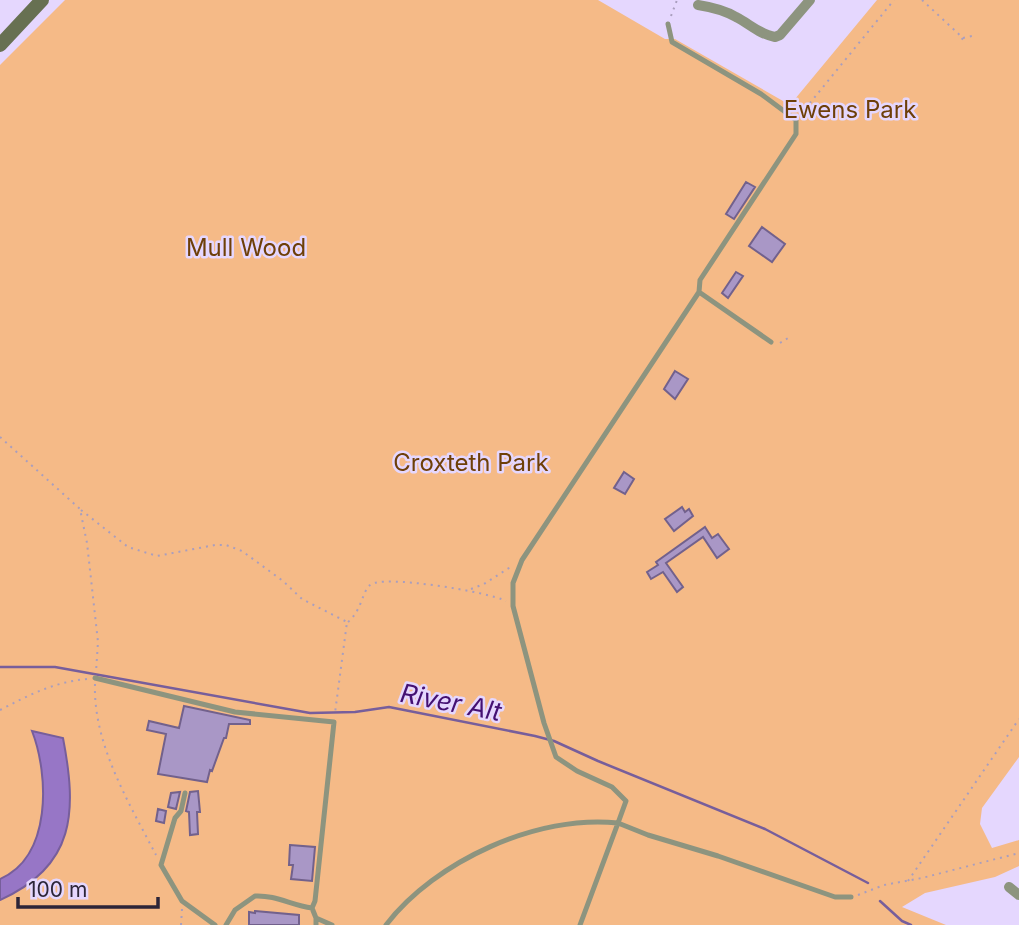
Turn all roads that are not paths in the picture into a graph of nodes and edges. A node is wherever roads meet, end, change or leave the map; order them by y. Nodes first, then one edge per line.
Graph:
1 (42, 0) edge
2 (810, 0) edge
3 (713, 3) edge
4 (698, 5) dead end
5 (668, 24) road end
6 (0, 45) edge
7 (699, 292) junction
8 (771, 342) road end
9 (95, 678) road end
10 (185, 793) dead end
11 (618, 823) junction
12 (1009, 887) dead end
13 (1019, 895) edge
14 (851, 897) dead end
15 (312, 908) junction
16 (316, 921) edge
17 (215, 925) edge
18 (226, 925) edge
19 (332, 925) edge
20 (386, 925) edge
21 (580, 925) edge

1 - 6 street
2 - 3 street
3 - 4 street
5 - 7 lane
7 - 8 lane
7 - 11 lane
9 - 15 lane
10 - 17 lane
11 - 14 lane
11 - 20 lane
11 - 21 lane
12 - 13 street
15 - 16 lane
15 - 18 lane
16 - 19 lane

